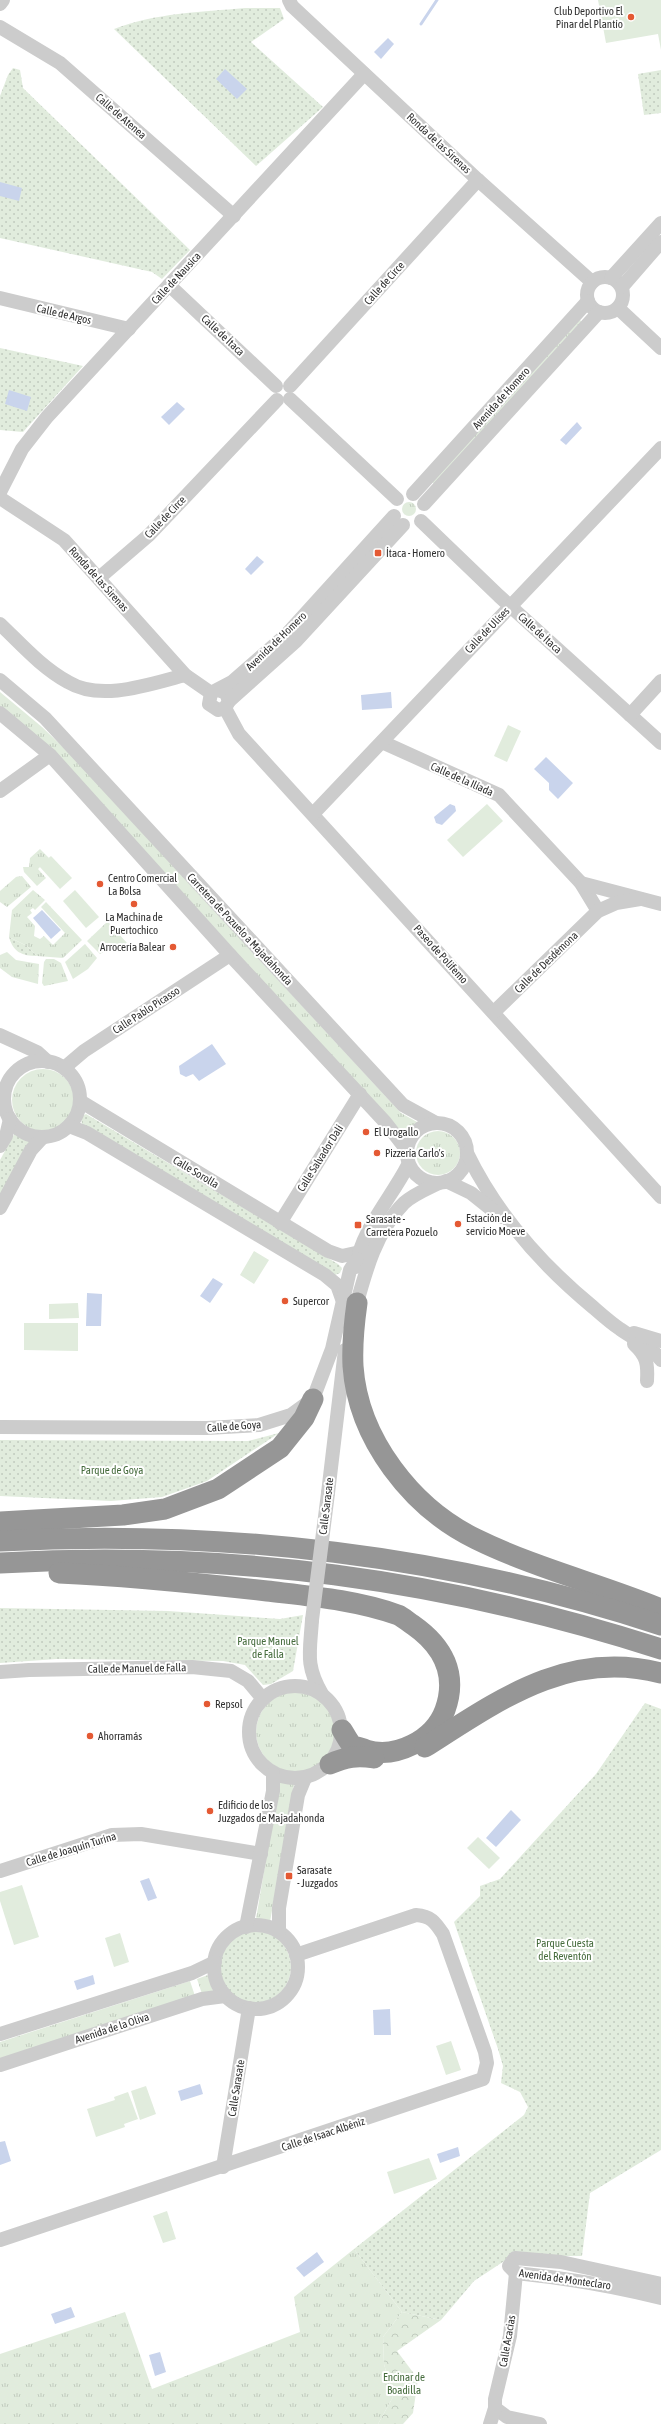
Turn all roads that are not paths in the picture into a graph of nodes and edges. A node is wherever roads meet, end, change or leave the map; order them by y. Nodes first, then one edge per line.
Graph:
1 (3, 0) edge
2 (289, 0) edge
3 (0, 4) edge
4 (0, 27) edge
5 (364, 74) junction
6 (478, 180) junction
7 (234, 216) junction
8 (661, 223) edge
9 (661, 242) edge
10 (592, 282) junction
11 (616, 282) junction
12 (169, 285) junction
13 (0, 298) edge
14 (588, 301) junction
15 (618, 308) junction
16 (598, 312) junction
17 (129, 329) junction
18 (661, 348) edge
19 (286, 395) junction
20 (661, 448) edge
21 (0, 492) edge
22 (413, 494) junction
23 (0, 498) edge
24 (397, 499) junction
25 (424, 504) junction
26 (398, 520) junction
27 (421, 521) junction
28 (99, 578) junction
29 (510, 606) junction
30 (0, 624) edge
31 (185, 675) junction
32 (0, 680) edge
33 (661, 682) edge
34 (215, 692) junction
35 (227, 704) junction
36 (0, 713) edge
37 (630, 715) junction
38 (382, 742) junction
39 (661, 744) edge
40 (50, 755) junction
41 (0, 791) edge
42 (314, 814) junction
43 (580, 883) junction
44 (640, 899) junction
45 (661, 904) edge
46 (598, 912) junction
47 (230, 955) junction
48 (494, 1012) junction
49 (0, 1035) edge
50 (18, 1044) junction
51 (48, 1062) junction
52 (22, 1068) junction
53 (64, 1068) junction
54 (360, 1094) junction
55 (80, 1101) junction
56 (10, 1119) junction
57 (434, 1122) junction
58 (70, 1126) junction
59 (43, 1137) junction
60 (0, 1146) edge
61 (406, 1149) junction
62 (467, 1153) junction
63 (408, 1165) junction
64 (442, 1182) junction
65 (661, 1197) edge
66 (0, 1208) edge
67 (280, 1223) junction
68 (513, 1226) junction
69 (313, 1242) junction
70 (358, 1256) junction
71 (301, 1261) junction
72 (350, 1301) junction
73 (618, 1328) junction
74 (661, 1341) edge
75 (345, 1349) junction
76 (661, 1354) edge
77 (661, 1361) edge
78 (313, 1399) junction
79 (0, 1428) edge
80 (0, 1522) edge
81 (0, 1541) edge
82 (0, 1563) edge
83 (0, 1574) edge
84 (661, 1609) edge
85 (661, 1625) edge
86 (661, 1649) edge
87 (308, 1663) junction
88 (0, 1672) edge
89 (661, 1673) edge
90 (290, 1686) junction
91 (322, 1694) junction
92 (263, 1699) junction
93 (342, 1730) junction
94 (330, 1764) junction
95 (273, 1774) junction
96 (305, 1778) junction
97 (261, 1854) junction
98 (0, 1871) edge
99 (246, 1927) junction
100 (279, 1932) junction
101 (296, 1955) junction
102 (214, 1962) junction
103 (225, 1996) junction
104 (249, 2008) junction
105 (0, 2034) edge
106 (0, 2065) edge
107 (223, 2167) junction
108 (0, 2240) edge
109 (516, 2273) junction
110 (661, 2284) edge
111 (661, 2298) edge
112 (495, 2408) junction
113 (490, 2424) edge
114 (540, 2424) edge

1 - 3 street
2 - 5 street, Ronda de las Sirenas
4 - 7 street, Calle de Atenea
5 - 6 street, Ronda de las Sirenas
5 - 7 street, Calle de Nausica
6 - 10 street, Ronda de las Sirenas
6 - 19 street, Calle de Circe
7 - 12 street, Calle de Nausica
8 - 11 street
9 - 11 street
10 - 11 street
10 - 14 street
11 - 15 street
12 - 17 street, Calle de Nausica
12 - 19 street, Calle de Ítaca
13 - 17 street, Calle de Argos
14 - 16 street
14 - 22 street, Avenida de Homero
15 - 16 street
15 - 18 street
16 - 25 street, Avenida de Homero
17 - 21 street, Calle de Nausica
19 - 24 street
19 - 28 street, Calle de Circe
20 - 29 street, Calle de Ulises
22 - 24 street
22 - 25 street
23 - 28 street, Ronda de las Sirenas
24 - 26 street
25 - 27 street
26 - 27 street
26 - 34 street, Avenida de Homero
26 - 35 street, Avenida de Homero
27 - 29 street, Calle de Ítaca
28 - 31 street, Ronda de las Sirenas
29 - 37 street, Calle de Ítaca
29 - 38 street, Calle de Ulises
30 - 31 street
31 - 34 street
32 - 57 street, Carretera de Pozuelo a Majadahonda
33 - 37 street
34 - 35 street, Paseo de Polifemo
35 - 42 street, Paseo de Polifemo
36 - 40 street, Carretera de Pozuelo a Majadahonda
37 - 39 street, Calle de Ítaca
38 - 42 street, Calle de Ulises
38 - 43 street, Calle de la Ilíada
40 - 41 street
40 - 47 street, Carretera de Pozuelo a Majadahonda
42 - 48 street, Paseo de Polifemo
43 - 44 street
43 - 46 street, Calle de la Ilíada
44 - 45 street
44 - 46 street
46 - 48 street, Calle de Desdémona
47 - 53 street, Calle Pablo Picasso
47 - 54 street, Carretera de Pozuelo a Majadahonda
48 - 65 street, Paseo de Polifemo
49 - 50 street
50 - 51 street
50 - 52 street
51 - 52 street
51 - 53 street
52 - 56 street
53 - 55 street
54 - 61 street, Carretera de Pozuelo a Majadahonda
54 - 67 street, Calle Salvador Dalí
55 - 58 street
55 - 67 street, Calle Sorolla
56 - 59 street
56 - 60 street
57 - 61 street
57 - 62 street
58 - 59 street
58 - 71 street, Calle Sorolla
59 - 66 street
61 - 63 street
62 - 64 street
62 - 68 street
63 - 64 street
63 - 70 street, Calle Sarasate
64 - 68 street
64 - 72 street, Calle Sarasate
67 - 69 street, Calle Sorolla
68 - 73 street
69 - 70 street, Calle Sorolla
69 - 71 street
70 - 72 street
70 - 75 street, Calle Sarasate
71 - 72 street, Calle Sorolla
72 - 75 street, Calle Sarasate
72 - 78 street
72 - 84 highway
73 - 74 street
73 - 77 street
73 - 77 street
75 - 87 street, Calle Sarasate, bridge
76 - 77 street
78 - 79 street, Calle de Goya
78 - 80 highway
81 - 85 highway
82 - 86 highway
83 - 93 highway
87 - 90 street
87 - 91 street, Calle Sarasate
88 - 92 street, Calle de Manuel de Falla
89 - 94 highway
90 - 91 street
90 - 92 street
91 - 93 street
92 - 95 street
93 - 94 street
94 - 96 street
95 - 96 street
95 - 97 street
96 - 100 street
97 - 98 street, Calle de Joaquín Turina
97 - 99 street
99 - 100 street
99 - 102 street
100 - 101 street
101 - 104 street
101 - 107 street, Calle de Isaac Albéniz
102 - 103 street
102 - 105 street
103 - 104 street
103 - 106 street, Avenida de la Oliva
104 - 107 street, Calle Sarasate
107 - 108 street, Calle de Isaac Albéniz
109 - 110 street, Avenida de Monteclaro
109 - 111 street, Avenida de Monteclaro
109 - 112 street, Calle Acacias
112 - 113 street, Calle Acacias
112 - 114 street

